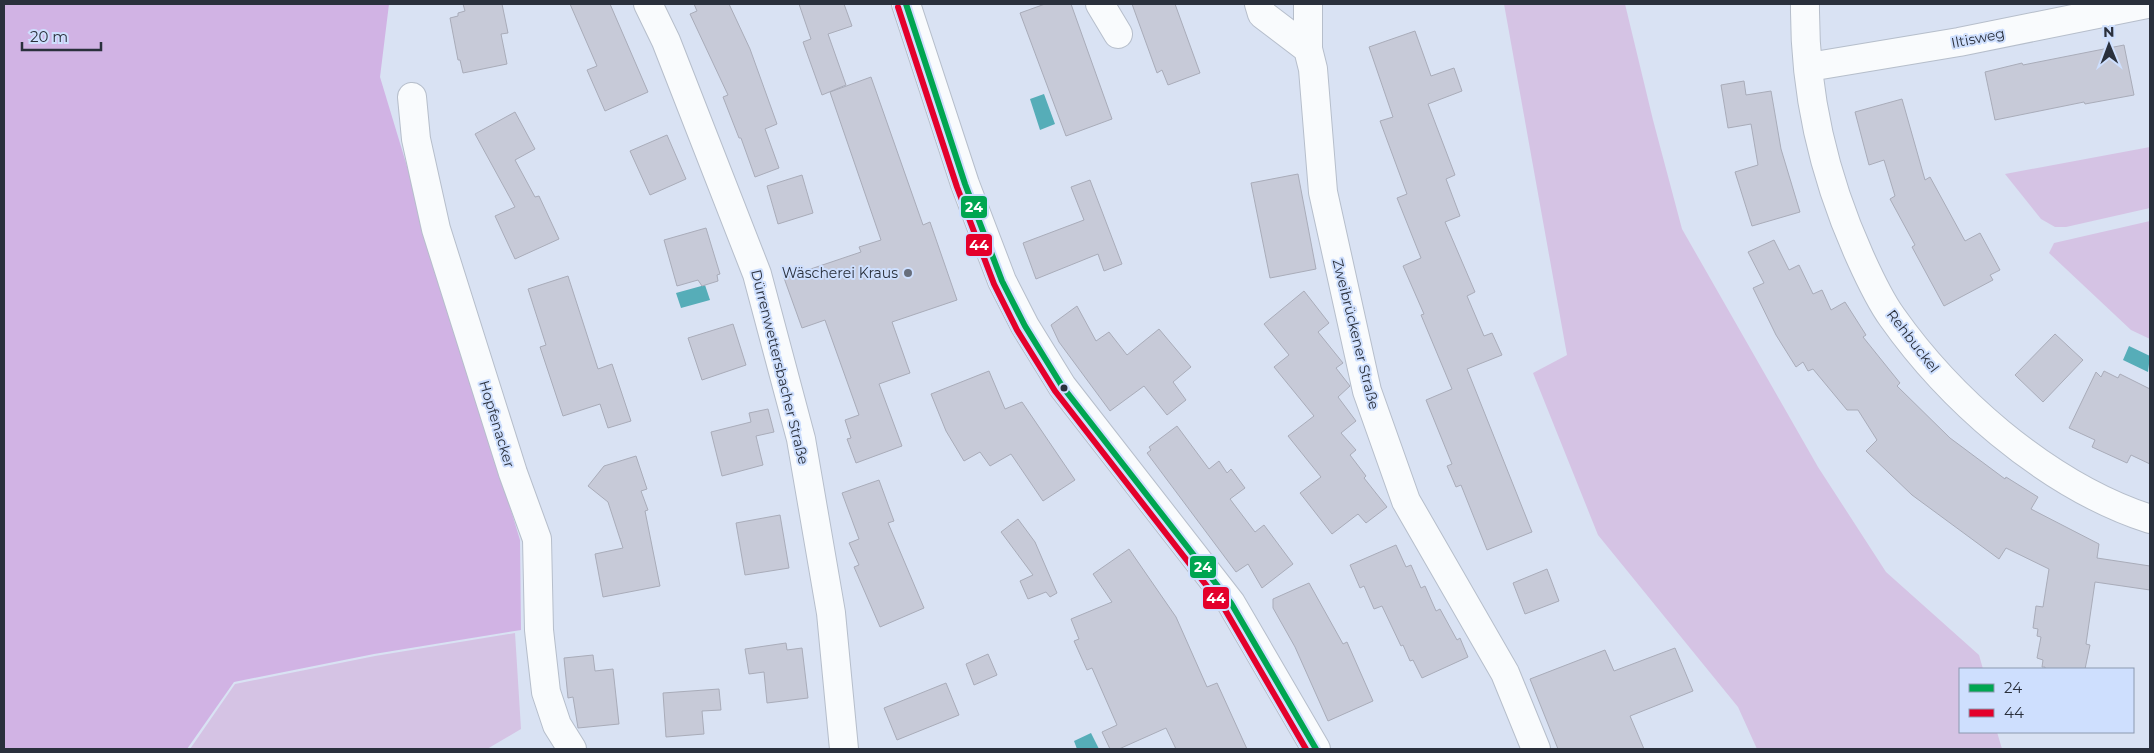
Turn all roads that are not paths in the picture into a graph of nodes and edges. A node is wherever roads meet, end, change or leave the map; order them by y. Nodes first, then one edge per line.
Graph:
1 (648, 4) edge
2 (906, 4) edge
3 (1100, 4) edge
4 (1259, 4) edge
5 (1308, 4) edge
6 (1805, 4) edge
7 (2147, 4) edge
8 (1118, 34) dead end
9 (1308, 49) junction
10 (1809, 67) junction
11 (412, 97) dead end
12 (2150, 519) edge
13 (572, 749) edge
14 (844, 749) edge
15 (1316, 749) edge
16 (1536, 749) edge

1 - 14 street, Dürrenwettersbacher Straße
2 - 15 street
3 - 8 street
4 - 9 street
5 - 9 street, Zweibrückener Straße
6 - 10 street, Rehbuckel
7 - 10 street, Iltisweg
9 - 16 street, Zweibrückener Straße
10 - 12 street, Rehbuckel
11 - 13 street, Hopfenacker

